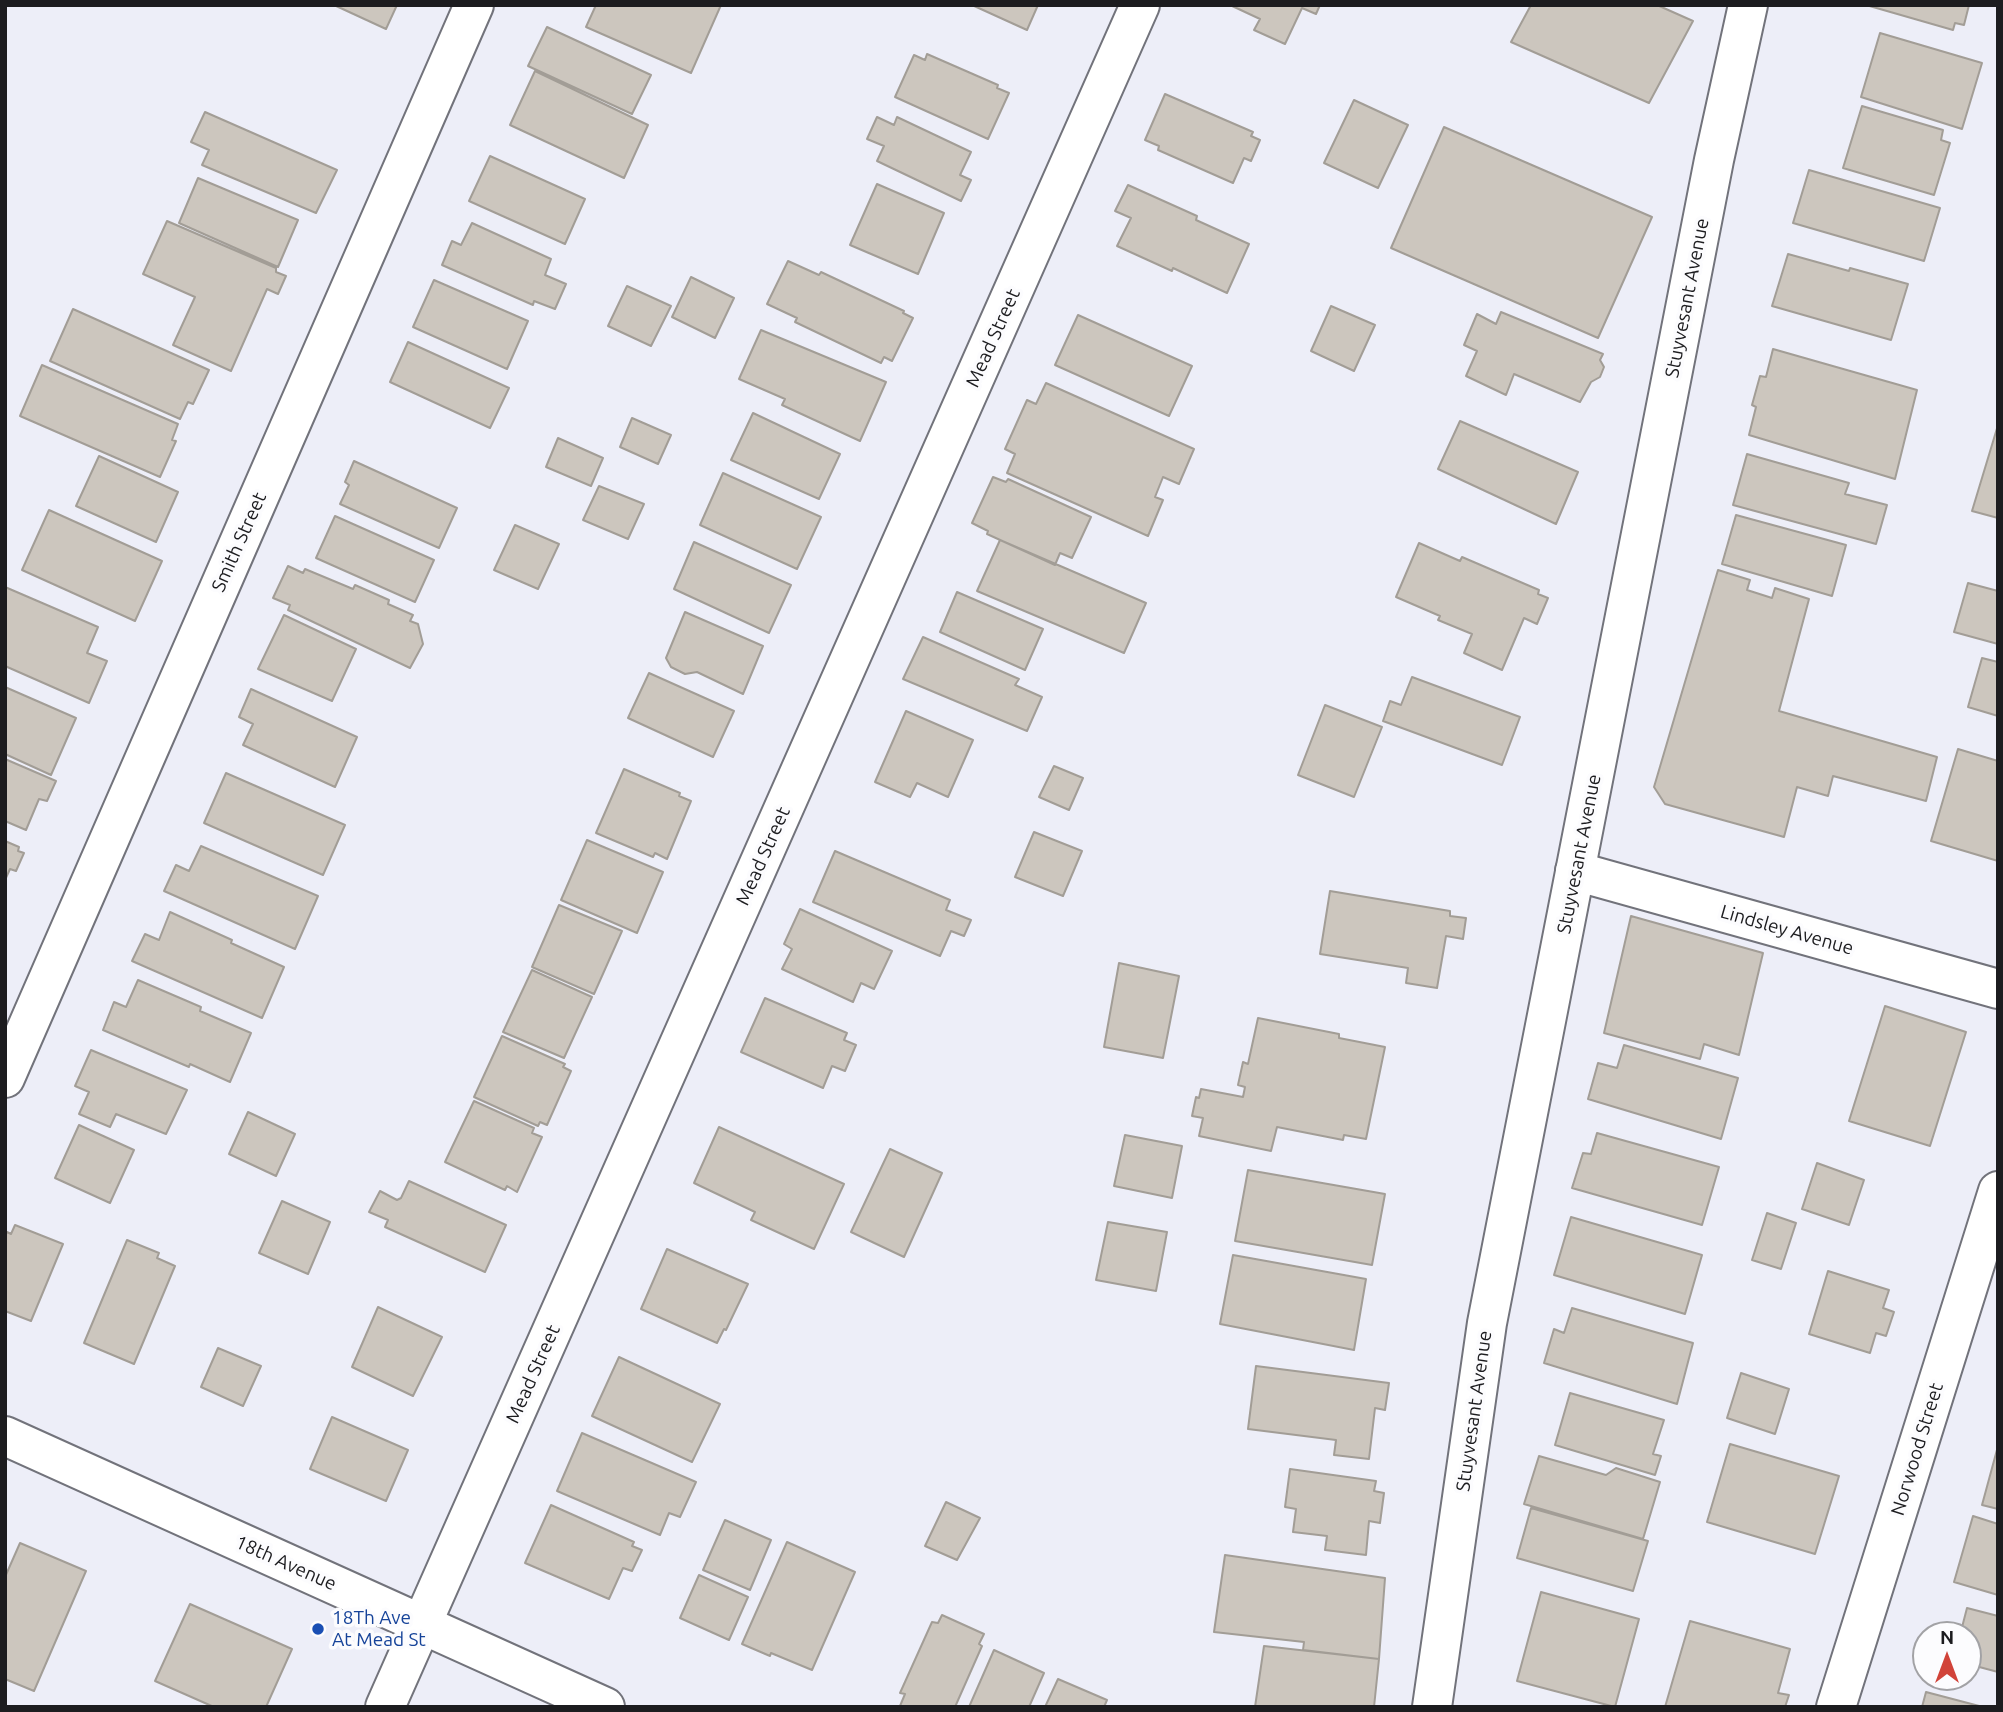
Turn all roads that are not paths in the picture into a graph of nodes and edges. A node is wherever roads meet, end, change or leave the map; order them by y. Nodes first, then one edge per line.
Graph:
1 (474, 5) edge
2 (1140, 5) edge
3 (1748, 5) edge
4 (1576, 871) junction
5 (1998, 989) edge
6 (5, 1078) edge
7 (1998, 1191) edge
8 (5, 1436) edge
9 (422, 1624) junction
10 (385, 1707) edge
11 (605, 1707) edge
12 (1432, 1707) edge
13 (1836, 1707) edge

1 - 6 street, Smith Street
2 - 9 street, Mead Street
3 - 4 street, Stuyvesant Avenue
4 - 5 street, Lindsley Avenue
4 - 12 street, Stuyvesant Avenue
7 - 13 street, Norwood Street
8 - 9 street, 18th Avenue
9 - 10 street, Mead Street
9 - 11 street, 18th Avenue

